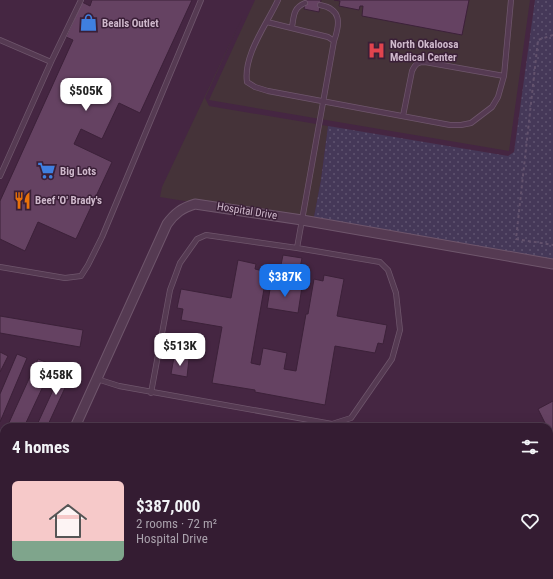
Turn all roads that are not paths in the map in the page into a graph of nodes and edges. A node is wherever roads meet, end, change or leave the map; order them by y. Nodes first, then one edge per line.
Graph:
1 (81, 0) edge
2 (201, 0) edge
3 (278, 0) edge
4 (511, 0) edge
5 (305, 3) dead end
6 (320, 5) dead end
7 (267, 22) junction
8 (292, 28) junction
9 (0, 40) edge
10 (334, 41) junction
11 (51, 62) junction
12 (504, 76) junction
13 (323, 100) junction
14 (403, 116) junction
15 (0, 176) edge
16 (302, 220) junction
17 (297, 248) junction
18 (553, 264) edge
19 (0, 267) edge
20 (97, 379) junction
21 (151, 393) junction
22 (77, 423) edge
23 (326, 423) edge
24 (335, 423) edge

1 - 11 lane
2 - 19 lane
3 - 7 lane
4 - 12 lane
5 - 8 lane
6 - 10 lane
7 - 8 lane
7 - 13 lane
8 - 10 lane
9 - 11 lane
10 - 13 lane
11 - 15 lane
12 - 14 lane
12 - 14 lane
13 - 14 lane
13 - 16 lane
16 - 17 lane
16 - 18 street, Hospital Drive
16 - 20 street, Hospital Drive
17 - 21 lane
17 - 24 lane
20 - 21 lane
20 - 22 street, Hospital Drive
21 - 23 lane

